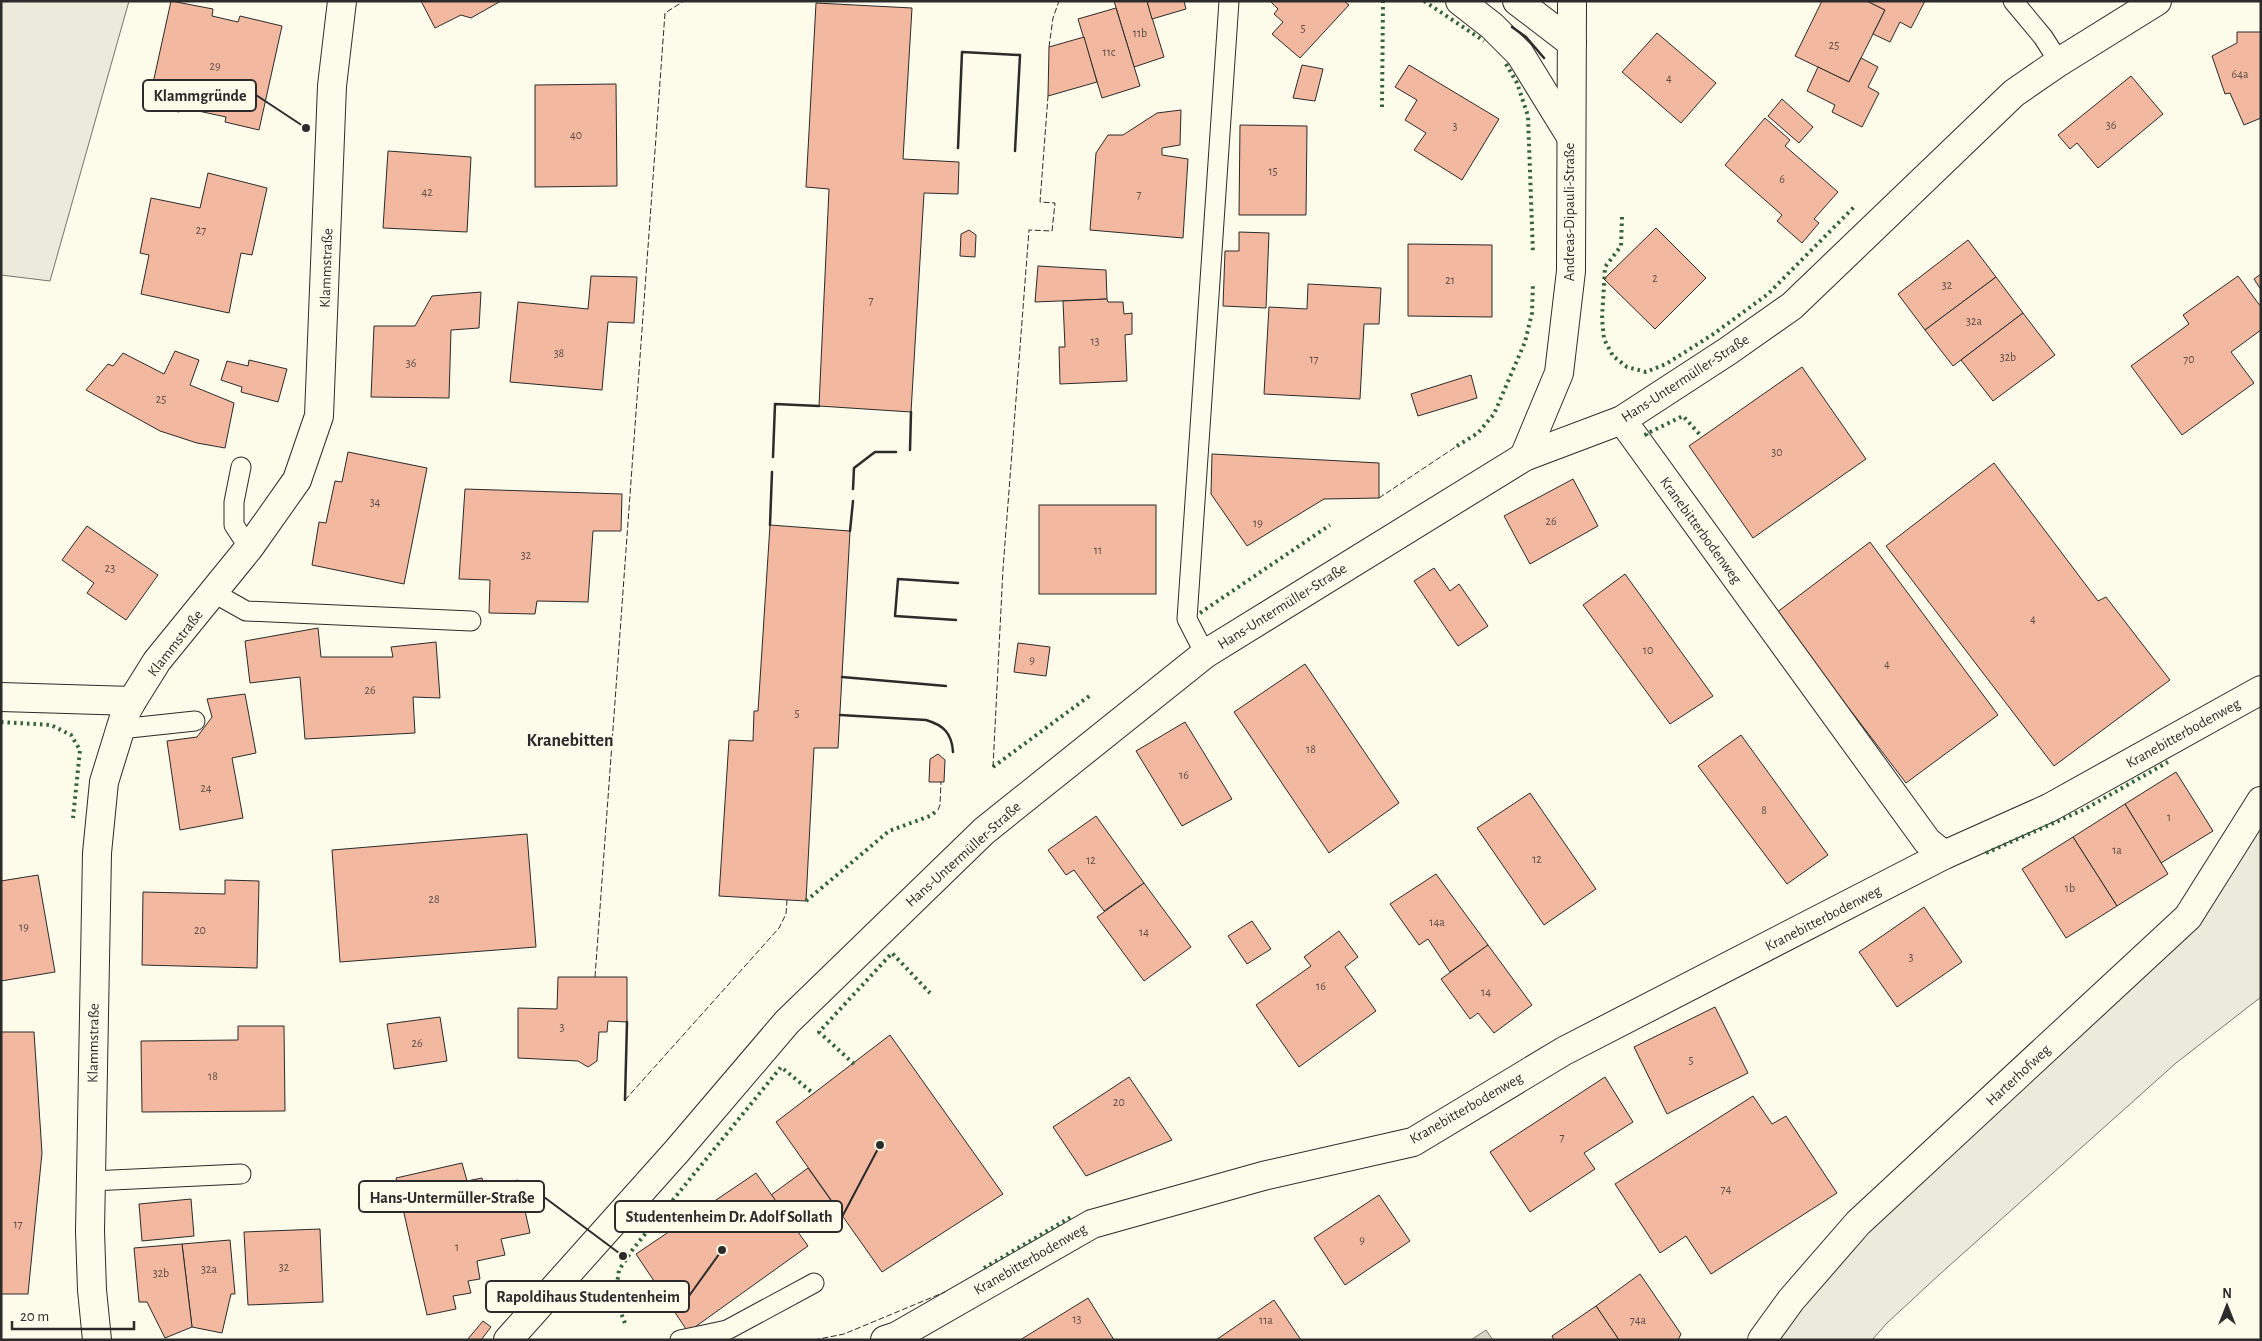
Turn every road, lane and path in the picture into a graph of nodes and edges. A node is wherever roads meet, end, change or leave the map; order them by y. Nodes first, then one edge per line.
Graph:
1 (342, 1) edge
2 (1228, 1) edge
3 (1460, 1) edge
4 (1517, 1) edge
5 (1572, 1) edge
6 (2013, 1) edge
7 (2157, 1) edge
8 (2130, 8) edge
9 (1572, 44) junction
10 (2059, 62) junction
11 (1572, 138) junction
12 (1622, 420) junction
13 (1524, 456) junction
14 (241, 467) dead end
15 (249, 548) junction
16 (214, 593) junction
17 (471, 622) dead end
18 (1205, 654) junction
19 (2261, 690) edge
20 (1, 697) edge
21 (132, 701) junction
22 (195, 721) dead end
23 (120, 729) junction
24 (2261, 801) edge
25 (1944, 855) junction
26 (241, 1174) dead end
27 (91, 1181) junction
28 (814, 1283) dead end
29 (97, 1340) edge
30 (508, 1340) edge
31 (680, 1340) edge
32 (885, 1340) edge
33 (1762, 1340) edge

1 - 15 street, Klammstraße
2 - 18 lane
3 - 11 street, Andreas-Dipauli-Straße
4 - 9 street
5 - 9 street
6 - 10 lane
7 - 8 street, Hans-Untermüller-Straße
8 - 10 street, Hans-Untermüller-Straße
9 - 11 street
10 - 12 street, Hans-Untermüller-Straße
11 - 13 street, Andreas-Dipauli-Straße
12 - 13 street, Hans-Untermüller-Straße
12 - 25 street, Kranebitterbodenweg
13 - 18 street, Hans-Untermüller-Straße
14 - 15 lane
15 - 16 street, Klammstraße
16 - 17 lane
16 - 21 street, Klammstraße
18 - 30 street, Hans-Untermüller-Straße
19 - 25 street, Kranebitterbodenweg
20 - 21 street
21 - 23 street, Klammstraße
22 - 23 lane
23 - 27 street, Klammstraße
24 - 33 street, Harterhofweg
25 - 32 street, Kranebitterbodenweg
26 - 27 lane
27 - 29 street, Klammstraße
28 - 31 lane

